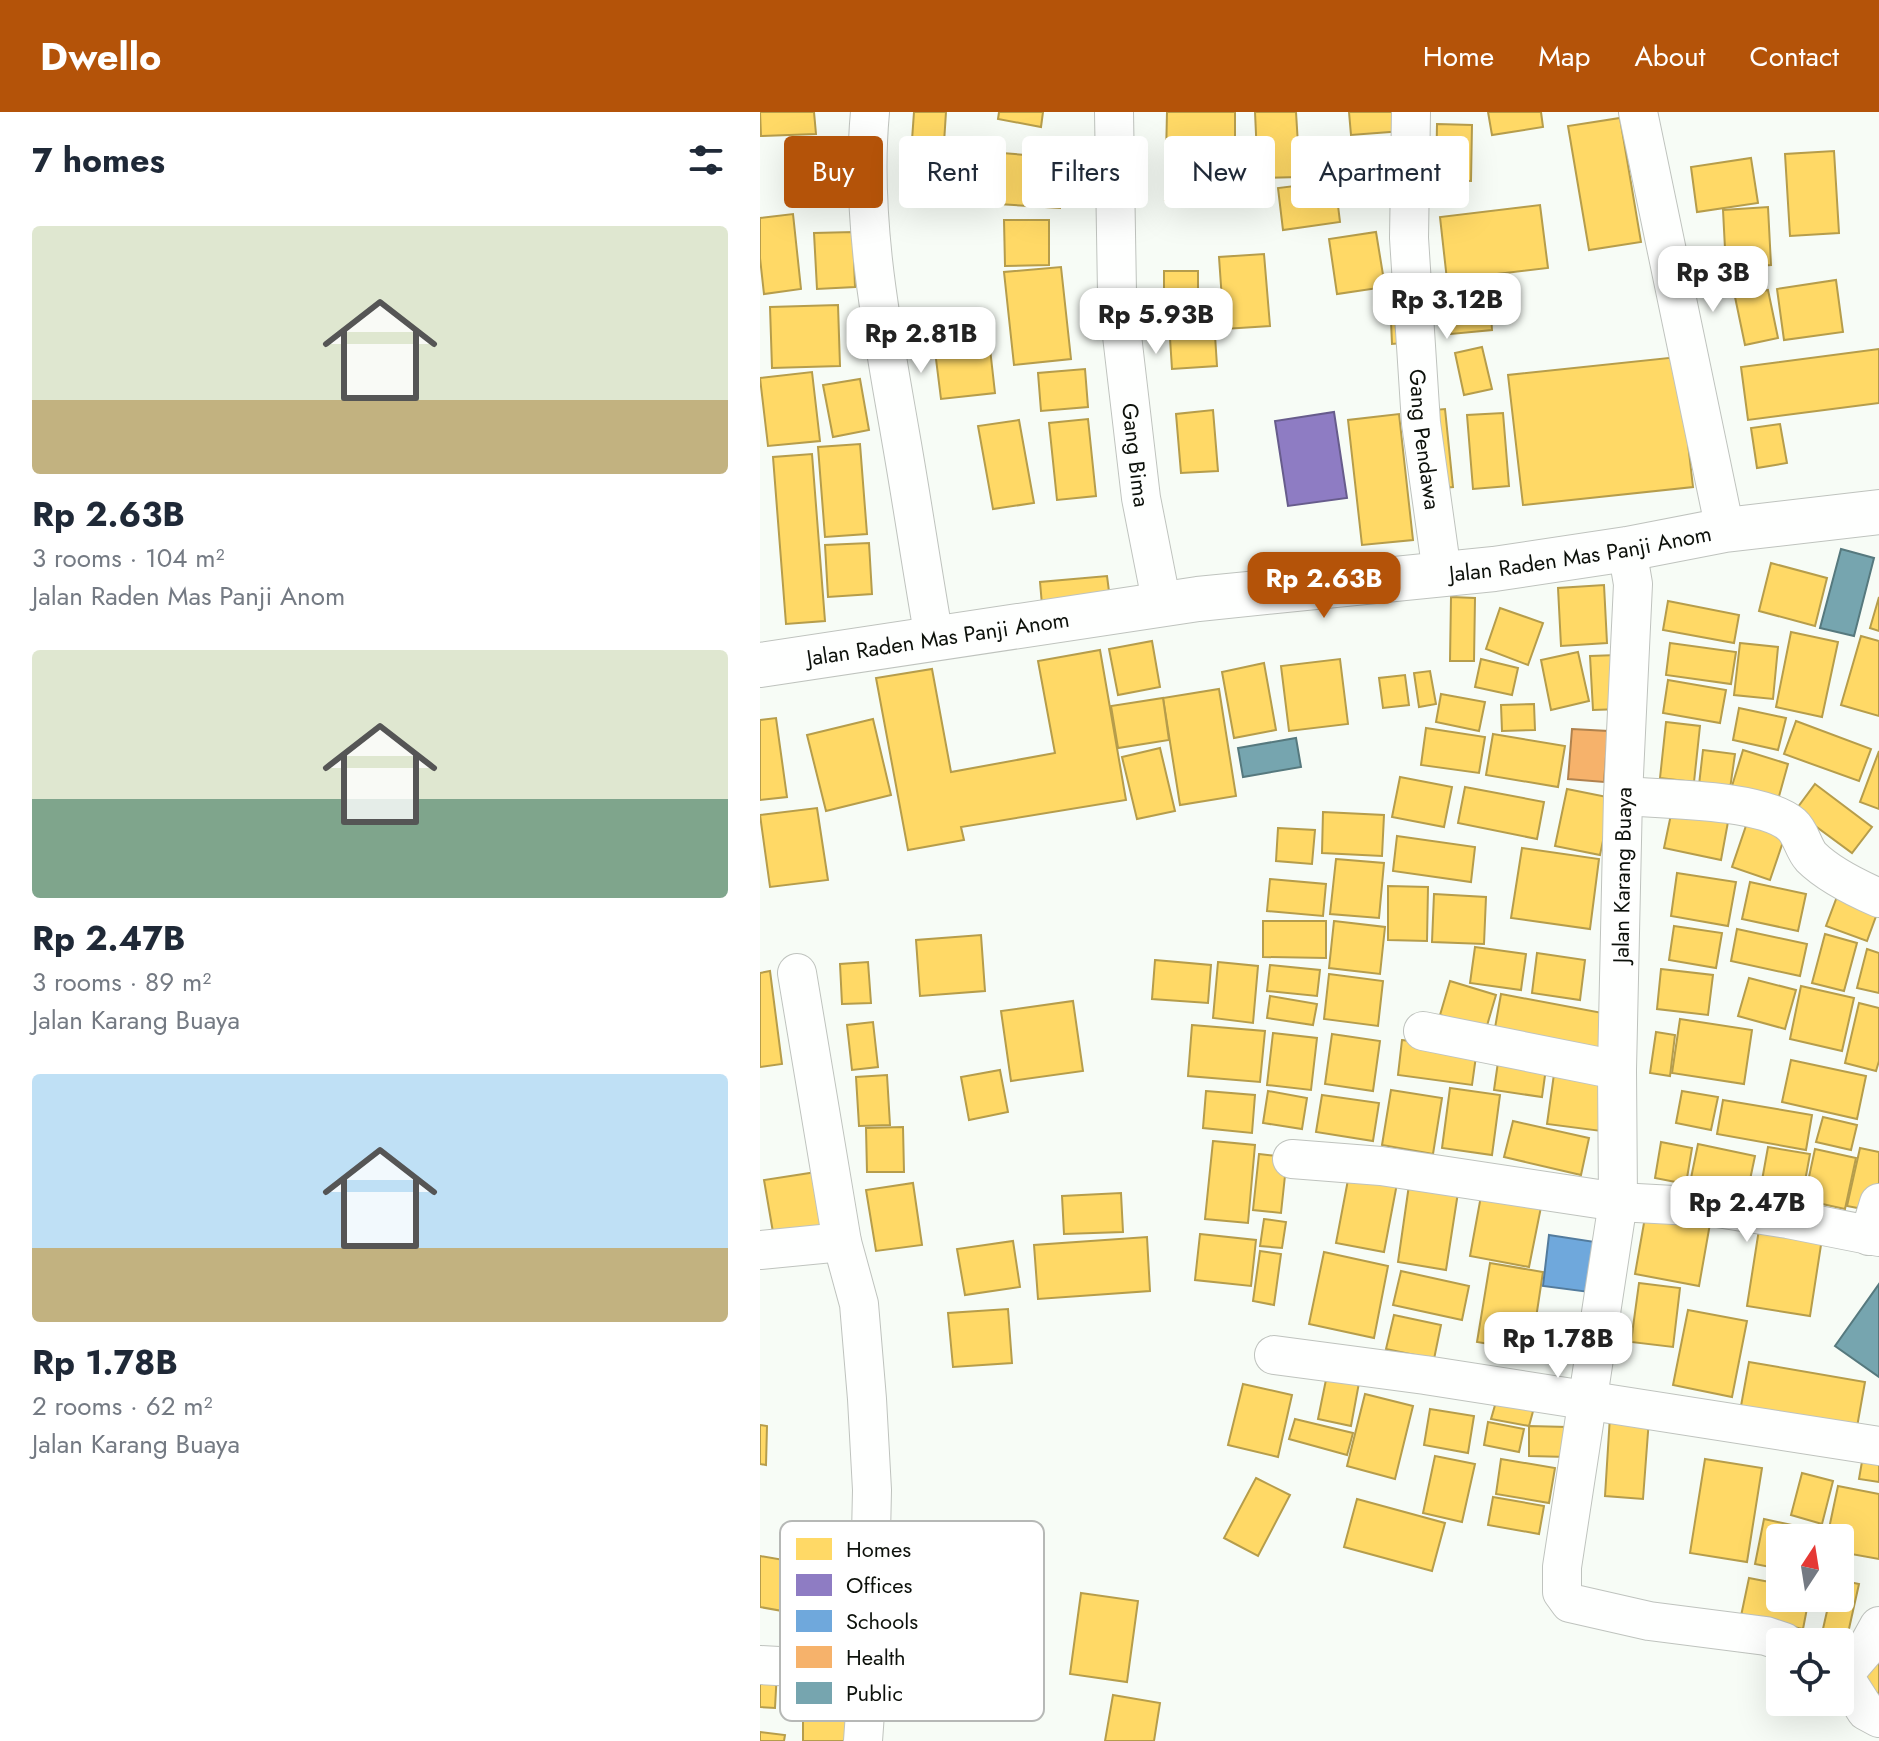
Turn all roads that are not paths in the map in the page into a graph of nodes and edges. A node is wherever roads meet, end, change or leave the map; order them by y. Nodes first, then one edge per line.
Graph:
1 (870, 112) edge
2 (1114, 112) edge
3 (1411, 112) edge
4 (1638, 112) edge
5 (1879, 512) edge
6 (1725, 530) junction
7 (1627, 549) junction
8 (1442, 573) junction
9 (1162, 605) junction
10 (934, 638) junction
11 (760, 665) edge
12 (1623, 796) junction
13 (1879, 898) edge
14 (797, 973) dead end
15 (1423, 1031) dead end
16 (1617, 1070) junction
17 (1292, 1159) dead end
18 (1618, 1202) junction
19 (1876, 1225) edge
20 (842, 1242) junction
21 (760, 1250) edge
22 (1274, 1355) dead end
23 (1587, 1401) junction
24 (1879, 1446) edge
25 (871, 1521) edge
26 (1879, 1626) edge
27 (1766, 1636) edge
28 (1854, 1661) edge
29 (760, 1665) edge
30 (780, 1666) edge
31 (1854, 1692) edge
32 (1879, 1718) edge
33 (864, 1721) edge
34 (863, 1741) edge

1 - 10 street
2 - 9 street, Gang Bima
3 - 8 street, Gang Pendawa
4 - 6 street
5 - 6 street, Jalan Raden Mas Panji Anom
6 - 7 street, Jalan Raden Mas Panji Anom
7 - 8 street, Jalan Raden Mas Panji Anom
7 - 12 street, Jalan Karang Buaya
8 - 9 street, Jalan Raden Mas Panji Anom
9 - 10 street, Jalan Raden Mas Panji Anom
10 - 11 street, Jalan Raden Mas Panji Anom
12 - 13 street
12 - 16 street, Jalan Karang Buaya
14 - 20 street
15 - 16 street
16 - 18 street, Jalan Karang Buaya
17 - 18 street
18 - 19 street
18 - 23 street, Jalan Karang Buaya
20 - 21 street
20 - 25 street
22 - 23 street
23 - 24 street
23 - 27 street, Jalan Karang Buaya
26 - 28 street
29 - 30 street
31 - 32 street
33 - 34 street

